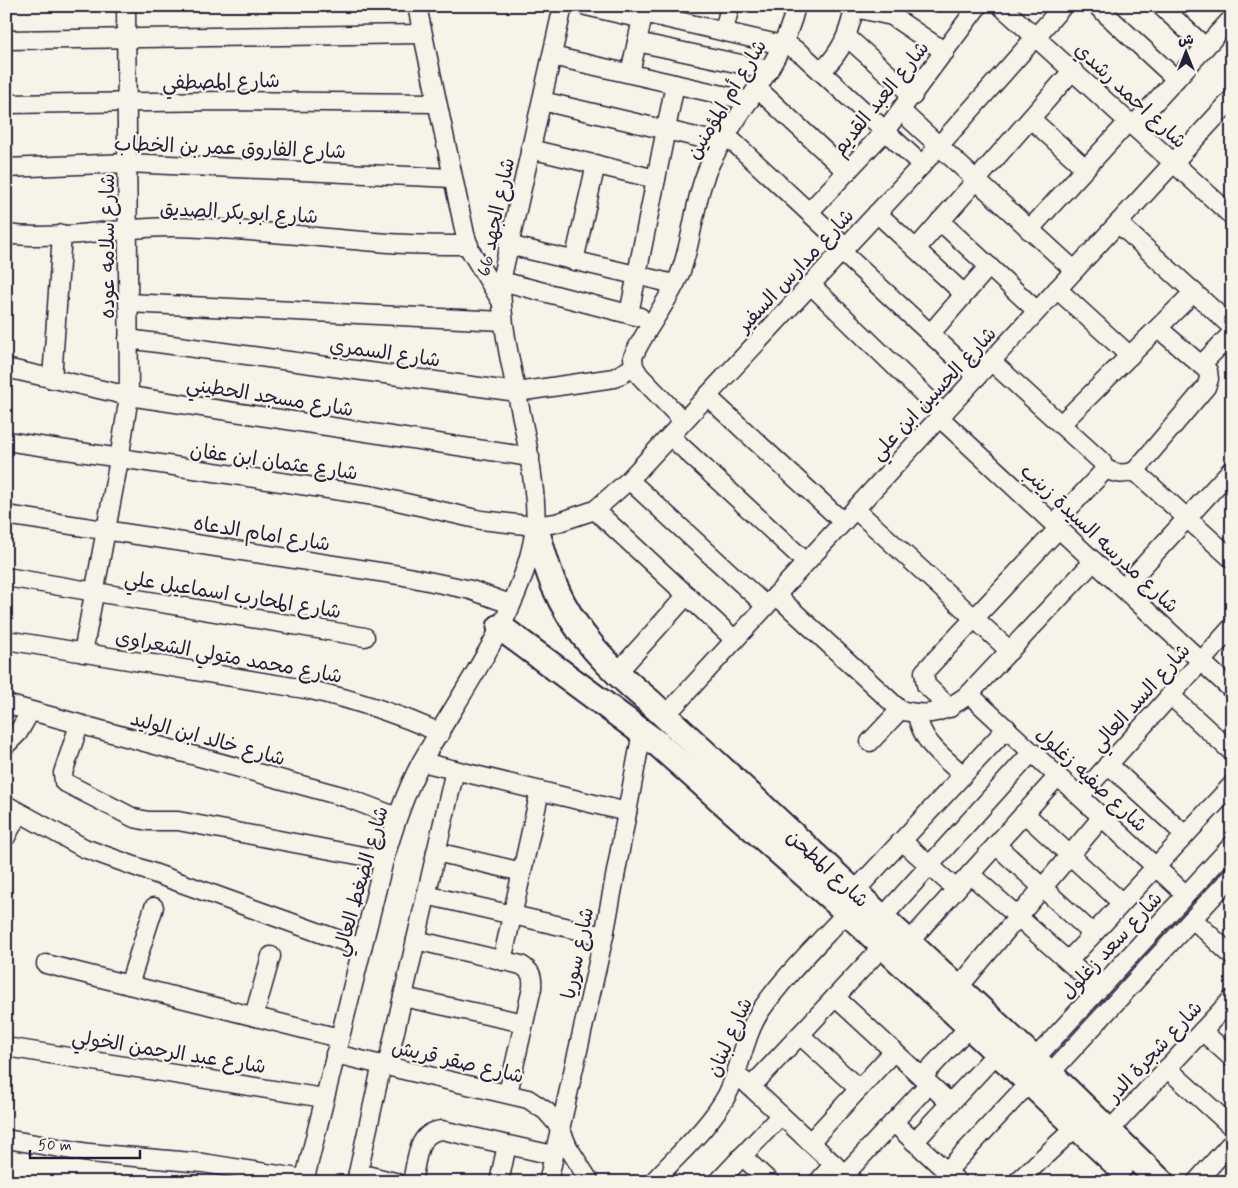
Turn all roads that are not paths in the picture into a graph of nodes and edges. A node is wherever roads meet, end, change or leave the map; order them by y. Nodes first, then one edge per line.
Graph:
1 (126, 6) edge
2 (417, 6) edge
3 (563, 6) edge
4 (586, 6) edge
5 (730, 6) edge
6 (796, 6) edge
7 (978, 6) edge
8 (1001, 6) edge
9 (1063, 6) edge
10 (1097, 6) edge
11 (1161, 6) edge
12 (855, 7) edge
13 (644, 13) edge
14 (1232, 18) edge
15 (724, 31) junction
16 (422, 34) junction
17 (1036, 36) junction
18 (847, 37) junction
19 (126, 38) junction
20 (6, 40) edge
21 (637, 42) junction
22 (784, 44) junction
23 (1206, 47) junction
24 (945, 52) junction
25 (552, 56) junction
26 (769, 70) junction
27 (1073, 70) junction
28 (821, 72) junction
29 (630, 73) junction
30 (1176, 79) junction
31 (675, 84) junction
32 (753, 94) junction
33 (913, 96) junction
34 (1232, 99) edge
35 (542, 100) junction
36 (436, 103) junction
37 (6, 104) edge
38 (127, 104) junction
39 (901, 111) junction
40 (1030, 119) junction
41 (1131, 123) junction
42 (666, 129) junction
43 (885, 131) junction
44 (724, 139) junction
45 (938, 147) junction
46 (530, 149) junction
47 (1173, 162) junction
48 (127, 163) junction
49 (596, 164) junction
50 (922, 165) junction
51 (6, 168) edge
52 (1085, 168) junction
53 (847, 172) junction
54 (452, 178) junction
55 (656, 179) junction
56 (976, 181) junction
57 (809, 212) junction
58 (877, 213) junction
59 (1232, 216) edge
60 (940, 221) junction
61 (1118, 223) junction
62 (128, 228) junction
63 (1030, 230) junction
64 (6, 234) edge
65 (62, 234) junction
66 (469, 245) junction
67 (508, 245) junction
68 (844, 249) junction
69 (916, 249) junction
70 (574, 261) junction
71 (989, 266) junction
72 (1074, 270) junction
73 (636, 276) junction
74 (502, 281) junction
75 (674, 284) junction
76 (811, 284) junction
77 (1057, 289) junction
78 (1194, 292) junction
79 (964, 294) junction
80 (501, 301) junction
81 (128, 303) junction
82 (1037, 311) junction
83 (629, 314) junction
84 (653, 320) junction
85 (503, 321) junction
86 (1232, 327) edge
87 (1158, 328) junction
88 (930, 334) junction
89 (128, 339) junction
90 (1228, 343) edge
91 (1130, 356) junction
92 (991, 361) junction
93 (1202, 364) junction
94 (634, 367) junction
95 (6, 368) edge
96 (977, 377) junction
97 (52, 379) junction
98 (517, 392) junction
99 (129, 396) junction
100 (707, 396) junction
101 (941, 415) junction
102 (683, 421) junction
103 (1061, 424) junction
104 (670, 436) junction
105 (6, 442) edge
106 (530, 456) junction
107 (119, 460) junction
108 (1104, 468) junction
109 (1232, 469) edge
110 (1135, 471) junction
111 (629, 480) junction
112 (855, 509) junction
113 (595, 510) junction
114 (6, 514) edge
115 (1187, 518) junction
116 (843, 522) junction
117 (535, 526) junction
118 (1056, 526) junction
119 (106, 531) junction
120 (1232, 559) edge
121 (1094, 561) junction
122 (806, 562) junction
123 (6, 578) edge
124 (1123, 588) junction
125 (94, 593) junction
126 (687, 595) junction
127 (771, 600) junction
128 (510, 604) junction
129 (974, 618) junction
130 (500, 627) junction
131 (1232, 627) edge
132 (365, 637) dead end
133 (6, 640) edge
134 (735, 640) junction
135 (1010, 650) junction
136 (83, 653) junction
137 (1201, 661) junction
138 (616, 674) junction
139 (1232, 690) edge
140 (969, 694) junction
141 (1170, 695) junction
142 (6, 704) edge
143 (950, 708) junction
144 (30, 712) junction
145 (909, 712) junction
146 (663, 714) junction
147 (79, 725) junction
148 (1006, 728) junction
149 (440, 733) junction
150 (644, 733) junction
151 (870, 742) dead end
152 (6, 745) edge
153 (1032, 752) junction
154 (1232, 752) edge
155 (422, 762) junction
156 (1108, 764) junction
157 (455, 770) junction
158 (963, 775) junction
159 (1058, 776) junction
160 (1232, 785) edge
161 (540, 791) junction
162 (1080, 796) junction
163 (13, 808) edge
164 (627, 812) junction
165 (1024, 813) junction
166 (398, 817) junction
167 (1102, 817) junction
168 (1185, 836) junction
169 (6, 837) edge
170 (902, 841) junction
171 (996, 845) junction
172 (1232, 845) edge
173 (436, 852) junction
174 (1070, 855) junction
175 (384, 860) junction
176 (930, 866) junction
177 (1156, 866) junction
178 (522, 872) junction
179 (970, 874) junction
180 (1232, 876) edge
181 (1043, 888) junction
182 (956, 890) junction
183 (426, 895) junction
184 (1186, 895) junction
185 (850, 902) junction
186 (1122, 903) junction
187 (154, 907) dead end
188 (512, 916) junction
189 (1018, 917) junction
190 (882, 918) junction
191 (1193, 918) junction
192 (1093, 934) junction
193 (604, 936) junction
194 (416, 940) junction
195 (908, 943) junction
196 (883, 946) junction
197 (362, 948) junction
198 (271, 956) dead end
199 (1232, 956) edge
200 (502, 961) junction
201 (1068, 961) junction
202 (46, 964) dead end
203 (129, 985) junction
204 (958, 988) junction
205 (1099, 989) junction
206 (403, 996) junction
207 (835, 997) junction
208 (1232, 999) edge
209 (254, 1016) junction
210 (524, 1023) junction
211 (969, 1026) junction
212 (1202, 1031) junction
213 (800, 1035) junction
214 (337, 1046) junction
215 (6, 1047) edge
216 (894, 1051) junction
217 (997, 1053) junction
218 (1232, 1058) edge
219 (385, 1065) junction
220 (1168, 1068) junction
221 (737, 1074) junction
222 (1034, 1076) junction
223 (926, 1080) junction
224 (751, 1087) junction
225 (858, 1089) junction
226 (508, 1093) junction
227 (324, 1098) junction
228 (950, 1103) junction
229 (781, 1115) junction
230 (1083, 1120) junction
231 (893, 1122) junction
232 (559, 1126) junction
233 (1232, 1127) edge
234 (1108, 1132) junction
235 (6, 1139) edge
236 (810, 1142) junction
237 (914, 1142) junction
238 (1232, 1142) edge
239 (507, 1145) junction
240 (553, 1155) junction
241 (742, 1156) junction
242 (844, 1173) edge
243 (357, 1177) edge
244 (952, 1177) edge
245 (662, 1178) edge
246 (305, 1180) edge
247 (764, 1180) edge
248 (395, 1182) edge
249 (412, 1182) edge
250 (498, 1182) edge
251 (548, 1182) edge
252 (590, 1182) edge
253 (718, 1182) edge
254 (818, 1182) edge
255 (1018, 1182) edge
256 (1136, 1182) edge
257 (1161, 1182) edge
258 (1196, 1182) edge

1 - 19 street, شارع سلامه عوده
2 - 16 street
3 - 25 street, شارع الجهد 66
4 - 13 street
5 - 15 street
6 - 22 street, شارع أم المؤمنين
7 - 24 street, شارع العبد القديم
8 - 17 street, شارع احمد رشدي
9 - 17 street, شارع مدارس السفير
10 - 30 street
11 - 23 street
12 - 18 street
12 - 24 street
13 - 15 street
13 - 21 street
14 - 23 street
15 - 22 street
16 - 19 street
16 - 36 street
17 - 27 street, شارع احمد رشدي
17 - 45 street, شارع مدارس السفير
18 - 28 street
18 - 33 street
19 - 20 street
19 - 38 street, شارع سلامه عوده
21 - 26 street
21 - 29 street
22 - 26 street, شارع أم المؤمنين
22 - 28 street
23 - 30 street
24 - 33 street, شارع العبد القديم
25 - 29 street
25 - 35 street, شارع الجهد 66
26 - 32 street, شارع أم المؤمنين
27 - 40 street
27 - 41 street, شارع احمد رشدي
28 - 43 street
29 - 31 street
30 - 41 street
31 - 32 street
31 - 42 street
32 - 44 street, شارع أم المؤمنين
32 - 53 street
33 - 39 street, شارع العبد القديم
34 - 47 street, شارع الحسين ابن علي
35 - 42 street
35 - 46 street, شارع الجهد 66
36 - 38 street, شارع المصطفي
36 - 54 street
37 - 38 street, شارع المصطفي
38 - 48 street, شارع سلامه عوده
39 - 43 street, شارع العبد القديم
39 - 45 street
40 - 52 street
40 - 56 street
41 - 47 street, شارع احمد رشدي
41 - 52 street
42 - 44 street
42 - 55 street
43 - 50 street
43 - 53 street, شارع العبد القديم
44 - 57 street
44 - 75 street, شارع أم المؤمنين
45 - 50 street, شارع مدارس السفير
45 - 56 street
46 - 49 street
46 - 67 street, شارع الجهد 66
47 - 59 street, شارع احمد رشدي
47 - 61 street, شارع الحسين ابن علي
48 - 51 street, شارع الفاروق عمر بن الخطاب
48 - 54 street, شارع الفاروق عمر بن الخطاب
48 - 62 street, شارع سلامه عوده
49 - 55 street
49 - 70 street
50 - 58 street, شارع مدارس السفير
52 - 63 street
53 - 57 street, شارع العبد القديم
54 - 66 street
55 - 73 street
56 - 60 street
56 - 63 street
57 - 68 street
58 - 68 street, شارع مدارس السفير
58 - 69 street
60 - 69 street
60 - 71 street
61 - 72 street, شارع الحسين ابن علي
61 - 78 street
62 - 65 street, شارع ابو بكر الصديق
62 - 66 street, شارع ابو بكر الصديق
62 - 81 street, شارع سلامه عوده
63 - 72 street
64 - 65 street, شارع ابو بكر الصديق
65 - 97 street
66 - 80 street
67 - 70 street
67 - 74 street, شارع الجهد 66
68 - 76 street, شارع مدارس السفير
68 - 88 street
69 - 79 street
70 - 73 street
71 - 79 street
71 - 82 street
72 - 77 street, شارع الحسين ابن علي
73 - 75 street
73 - 83 street
74 - 80 street, شارع الجهد 66
74 - 83 street
75 - 84 street, شارع أم المؤمنين
76 - 100 street, شارع مدارس السفير
76 - 101 street, شارع مدرسه السيدة زينب
77 - 82 street, شارع الحسين ابن علي
77 - 91 street
78 - 86 street
78 - 87 street
79 - 88 street
80 - 85 street, شارع الجهد 66
81 - 85 street
81 - 89 street, شارع سلامه عوده
82 - 92 street, شارع الحسين ابن علي
83 - 84 street
84 - 94 street, شارع أم المؤمنين
85 - 98 street, شارع الجهد 66
87 - 91 street
87 - 93 street
88 - 96 street
89 - 98 street, شارع السمري
89 - 99 street, شارع سلامه عوده
90 - 93 street
91 - 103 street
92 - 96 street, شارع الحسين ابن علي
92 - 103 street
93 - 110 street
94 - 98 street, شارع السمري
94 - 102 street
95 - 97 street, شارع مسجد الحطيني
96 - 101 street, شارع الحسين ابن علي
97 - 99 street, شارع مسجد الحطيني
98 - 106 street, شارع الجهد 66
99 - 106 street, شارع مسجد الحطيني
99 - 107 street, شارع سلامه عوده
100 - 102 street, شارع مدارس السفير
100 - 116 street
101 - 112 street, شارع الحسين ابن علي
101 - 118 street, شارع مدرسه السيدة زينب
102 - 104 street, شارع مدارس السفير
103 - 108 street
104 - 111 street, شارع مدارس السفير
104 - 122 street
105 - 107 street, شارع عثمان ابن عفان
106 - 117 street, شارع الجهد 66
107 - 117 street, شارع عثمان ابن عفان
107 - 119 street, شارع سلامه عوده
108 - 110 street
108 - 118 street
109 - 115 street
110 - 115 street
111 - 113 street, شارع مدارس السفير
111 - 127 street
112 - 116 street, شارع الحسين ابن علي
112 - 129 street
113 - 117 street, شارع مدارس السفير
113 - 126 street
114 - 119 street, شارع امام الدعاه
115 - 120 street
115 - 124 street
116 - 122 street, شارع الحسين ابن علي
117 - 128 street, شارع الضغط العالي
117 - 138 street, شارع المطحن
118 - 121 street, شارع مدرسه السيدة زينب
118 - 129 street
119 - 125 street, شارع سلامه عوده
119 - 128 street, شارع امام الدعاه
121 - 124 street, شارع مدرسه السيدة زينب
121 - 135 street
122 - 127 street, شارع الحسين ابن علي
123 - 125 street, شارع المحارب اسماعيل علي
124 - 137 street, شارع مدرسه السيدة زينب
125 - 132 street, شارع المحارب اسماعيل علي
125 - 136 street, شارع سلامه عوده
126 - 134 street
126 - 138 street
127 - 134 street, شارع الحسين ابن علي
127 - 145 street
128 - 130 street, شارع الضغط العالي
129 - 135 street
129 - 143 street
130 - 149 street, شارع الضغط العالي
130 - 150 street, شارع المطحن
131 - 137 street, شارع السد العالي
133 - 136 street, شارع محمد متولي الشعراوى
134 - 146 street, شارع الحسين ابن علي
135 - 140 street
136 - 149 street, شارع محمد متولي الشعراوى
137 - 139 street, شارع مدرسه السيدة زينب
137 - 141 street, شارع السد العالي
138 - 146 street, شارع المطحن
140 - 143 street
140 - 148 street, شارع صفيه زغلول
141 - 154 street
141 - 156 street, شارع السد العالي
142 - 144 street, شارع خالد ابن الوليد
143 - 145 street
144 - 147 street, شارع خالد ابن الوليد
144 - 152 street
145 - 151 street
145 - 158 street
146 - 150 street
146 - 150 street
146 - 185 street, شارع المطحن
147 - 166 street, شارع خالد ابن الوليد
147 - 175 street
148 - 153 street, شارع صفيه زغلول
148 - 158 street, شارع لبنان
149 - 155 street, شارع الضغط العالي
150 - 164 street, شارع سوريا
150 - 185 street, شارع المطحن
153 - 159 street, شارع صفيه زغلول
153 - 176 street
155 - 157 street
155 - 166 street, شارع الضغط العالي
156 - 162 street, شارع السد العالي
156 - 168 street
157 - 161 street
157 - 173 street
158 - 170 street, شارع لبنان
159 - 162 street, شارع صفيه زغلول
159 - 165 street
160 - 168 street
161 - 164 street
161 - 178 street
162 - 167 street, شارع صفيه زغلول
163 - 169 street
163 - 197 street
164 - 193 street, شارع سوريا
165 - 171 street
165 - 174 street
166 - 175 street, شارع الضغط العالي
167 - 174 street
167 - 177 street, شارع صفيه زغلول
168 - 177 street
170 - 176 street
170 - 185 street, شارع لبنان
171 - 179 street
171 - 181 street
172 - 184 street, شارع سعد زغلول
173 - 178 street
173 - 183 street
174 - 181 street
174 - 186 street
175 - 197 street, شارع الضغط العالي
176 - 182 street
176 - 190 street
177 - 184 street, شارع صفيه زغلول
177 - 186 street
178 - 188 street
179 - 182 street
179 - 189 street
180 - 191 street, شارع سعد زغلول
181 - 189 street
181 - 192 street
182 - 195 street
183 - 188 street
183 - 194 street
184 - 205 street, شارع سعد زغلول
185 - 190 street, شارع المطحن
185 - 196 street, شارع المطحن
185 - 221 street, شارع لبنان
186 - 192 street
187 - 203 street
188 - 193 street
188 - 200 street
189 - 201 street
189 - 204 street
190 - 195 street, شارع المطحن
191 - 199 street
191 - 222 street, شارع سعد زغلول
192 - 201 street
193 - 232 street, شارع سوريا
194 - 200 street
194 - 206 street
195 - 204 street, شارع المطحن
196 - 207 street
196 - 211 street, شارع المطحن
197 - 214 street, شارع الضغط العالي
198 - 209 street
200 - 210 street
201 - 205 street
202 - 203 street, شارع صقر قريش
203 - 209 street, شارع صقر قريش
204 - 222 street, شارع المطحن
205 - 222 street, شارع سعد زغلول
206 - 210 street
206 - 219 street
207 - 213 street
207 - 216 street
208 - 212 street, شارع شجرة الدر
209 - 214 street, شارع صقر قريش
210 - 226 street
211 - 217 street, شارع المطحن
211 - 223 street
212 - 218 street
212 - 220 street, شارع شجرة الدر
213 - 224 street
213 - 225 street
214 - 219 street, شارع صقر قريش
214 - 227 street, شارع الضغط العالي
215 - 227 street, شارع عبد الرحمن الخولي
216 - 223 street
216 - 225 street
217 - 222 street, شارع المطحن
217 - 228 street
219 - 226 street, شارع صقر قريش
219 - 243 street
220 - 233 street
220 - 234 street, شارع شجرة الدر
221 - 224 street
221 - 245 street, شارع لبنان
222 - 230 street, شارع المطحن
222 - 244 street
223 - 228 street
223 - 231 street
224 - 229 street
225 - 236 street
226 - 232 street, شارع صقر قريش
227 - 246 street, شارع الضغط العالي
228 - 237 street
229 - 236 street
229 - 241 street
230 - 234 street, شارع المطحن
230 - 255 street
230 - 256 street, شارع المطحن
231 - 237 street
231 - 242 street
232 - 240 street, شارع سوريا
232 - 252 street, شارع صقر قريش
234 - 257 street, شارع المطحن
235 - 246 street
236 - 242 street
237 - 244 street
238 - 258 street
239 - 240 street
239 - 249 street
239 - 250 street
240 - 251 street, شارع سوريا
241 - 247 street
241 - 253 street
242 - 254 street
243 - 248 street

